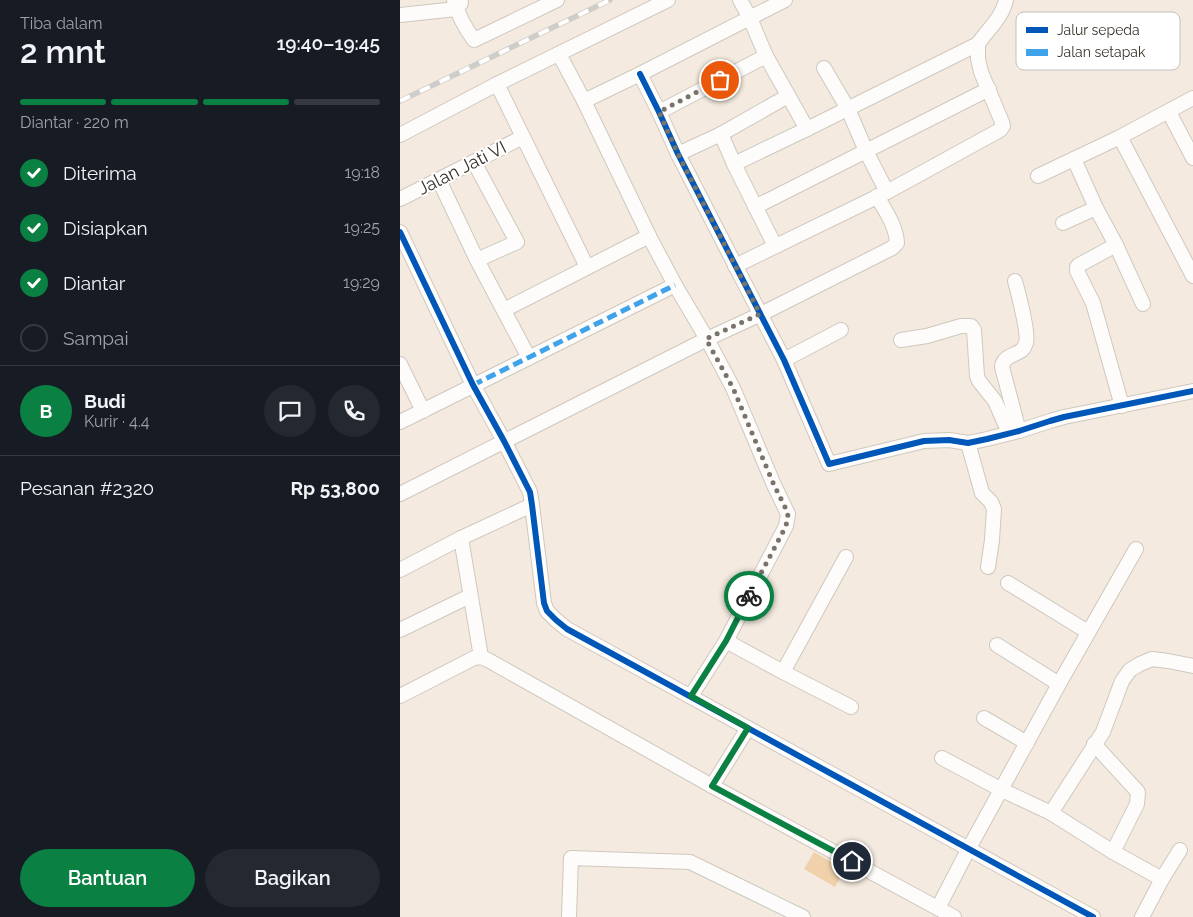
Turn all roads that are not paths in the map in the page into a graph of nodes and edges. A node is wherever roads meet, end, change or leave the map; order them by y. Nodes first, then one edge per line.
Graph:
1 (558, 0) edge
2 (668, 0) edge
3 (740, 0) edge
4 (785, 0) edge
5 (1006, 0) edge
6 (458, 3) edge
7 (400, 14) edge
8 (750, 18) junction
9 (978, 44) junction
10 (559, 54) junction
11 (766, 56) junction
12 (824, 68) dead end
13 (640, 74) junction
14 (497, 84) junction
15 (989, 89) junction
16 (788, 96) junction
17 (1193, 98) edge
18 (584, 101) junction
19 (848, 109) junction
20 (659, 112) junction
21 (1168, 112) junction
22 (807, 129) junction
23 (721, 134) junction
24 (400, 136) edge
25 (523, 137) junction
26 (1120, 137) junction
27 (866, 151) junction
28 (678, 154) junction
29 (1192, 154) edge
30 (1074, 159) junction
31 (474, 162) junction
32 (734, 164) junction
33 (1038, 176) dead end
34 (438, 180) junction
35 (882, 194) junction
36 (400, 199) edge
37 (755, 207) junction
38 (1096, 208) junction
39 (1064, 223) dead end
40 (400, 232) edge
41 (649, 236) junction
42 (1116, 245) junction
43 (775, 246) junction
44 (478, 260) junction
45 (735, 266) junction
46 (587, 267) junction
47 (1192, 274) edge
48 (1015, 281) dead end
49 (675, 285) junction
50 (1143, 304) dead end
51 (504, 310) junction
52 (760, 314) junction
53 (841, 330) dead end
54 (706, 339) junction
55 (901, 340) dead end
56 (529, 358) junction
57 (784, 360) junction
58 (400, 364) edge
59 (473, 385) junction
60 (1193, 391) edge
61 (1122, 406) junction
62 (423, 410) junction
63 (400, 422) edge
64 (1014, 432) junction
65 (504, 441) junction
66 (968, 443) junction
67 (400, 494) edge
68 (532, 505) junction
69 (461, 538) junction
70 (1136, 549) dead end
71 (846, 557) dead end
72 (988, 567) dead end
73 (400, 570) edge
74 (1008, 584) dead end
75 (470, 596) junction
76 (400, 630) edge
77 (1088, 632) junction
78 (726, 641) junction
79 (997, 646) dead end
80 (481, 657) junction
81 (1193, 666) edge
82 (783, 672) junction
83 (1059, 684) junction
84 (400, 696) edge
85 (691, 696) junction
86 (850, 707) dead end
87 (984, 718) dead end
88 (748, 728) junction
89 (1027, 743) junction
90 (1094, 744) junction
91 (942, 758) dead end
92 (712, 786) junction
93 (1002, 790) junction
94 (1051, 813) junction
95 (968, 850) junction
96 (1180, 850) dead end
97 (1113, 852) junction
98 (1162, 879) junction
99 (938, 908) junction
100 (569, 917) edge
101 (803, 917) edge
102 (954, 917) edge
103 (1093, 917) edge
104 (1142, 917) edge

1 - 6 street
2 - 10 street
3 - 8 street
4 - 8 street
5 - 9 street
6 - 7 street
8 - 11 street
8 - 13 street
9 - 15 street
9 - 19 street
10 - 14 street
10 - 18 street
11 - 16 street
11 - 20 street
12 - 19 street
13 - 18 street
13 - 20 street
14 - 24 street
14 - 25 street
15 - 27 street
15 - 35 street
16 - 22 street
16 - 23 street
17 - 21 street
18 - 41 street
19 - 22 street
19 - 27 street
20 - 28 street
21 - 26 street
21 - 29 street
22 - 32 street
23 - 28 street
23 - 32 street
25 - 31 street, Jalan Jati VI
25 - 46 street
26 - 30 street
26 - 47 street
27 - 35 street
27 - 37 street
28 - 45 street
30 - 33 street
30 - 38 street
31 - 34 street, Jalan Jati VI
31 - 44 street
32 - 37 street
34 - 36 street, Jalan Jati VI
34 - 44 street
35 - 43 street
35 - 52 street
37 - 43 street
38 - 39 street
38 - 42 street
40 - 59 street
41 - 46 street
41 - 49 street
42 - 50 street
42 - 61 street
43 - 45 street
44 - 51 street
45 - 52 street
46 - 51 street
48 - 64 street
49 - 54 street
49 - 56 street
51 - 56 street
52 - 54 street
52 - 57 street
53 - 57 street
54 - 65 street
54 - 78 street
55 - 64 street
56 - 59 street
57 - 66 street
58 - 62 street
59 - 62 street
59 - 65 street
60 - 61 street
61 - 64 street
62 - 63 street
64 - 66 street
65 - 67 street
65 - 68 street
66 - 72 street
68 - 69 street
68 - 85 street
69 - 73 street
69 - 75 street
70 - 77 street
71 - 82 street
74 - 77 street
75 - 76 street
75 - 80 street
77 - 83 street
78 - 82 street
78 - 85 street
79 - 83 street
80 - 84 street
80 - 92 street
81 - 90 street
82 - 86 street
83 - 89 street
85 - 88 street
87 - 89 street
88 - 92 street
88 - 95 street
89 - 93 street
90 - 94 street
90 - 97 street
91 - 93 street
92 - 99 street
93 - 94 street
93 - 95 street
94 - 97 street
95 - 99 street
95 - 103 street
96 - 98 street
97 - 98 street
98 - 104 street
99 - 102 street
100 - 101 street

